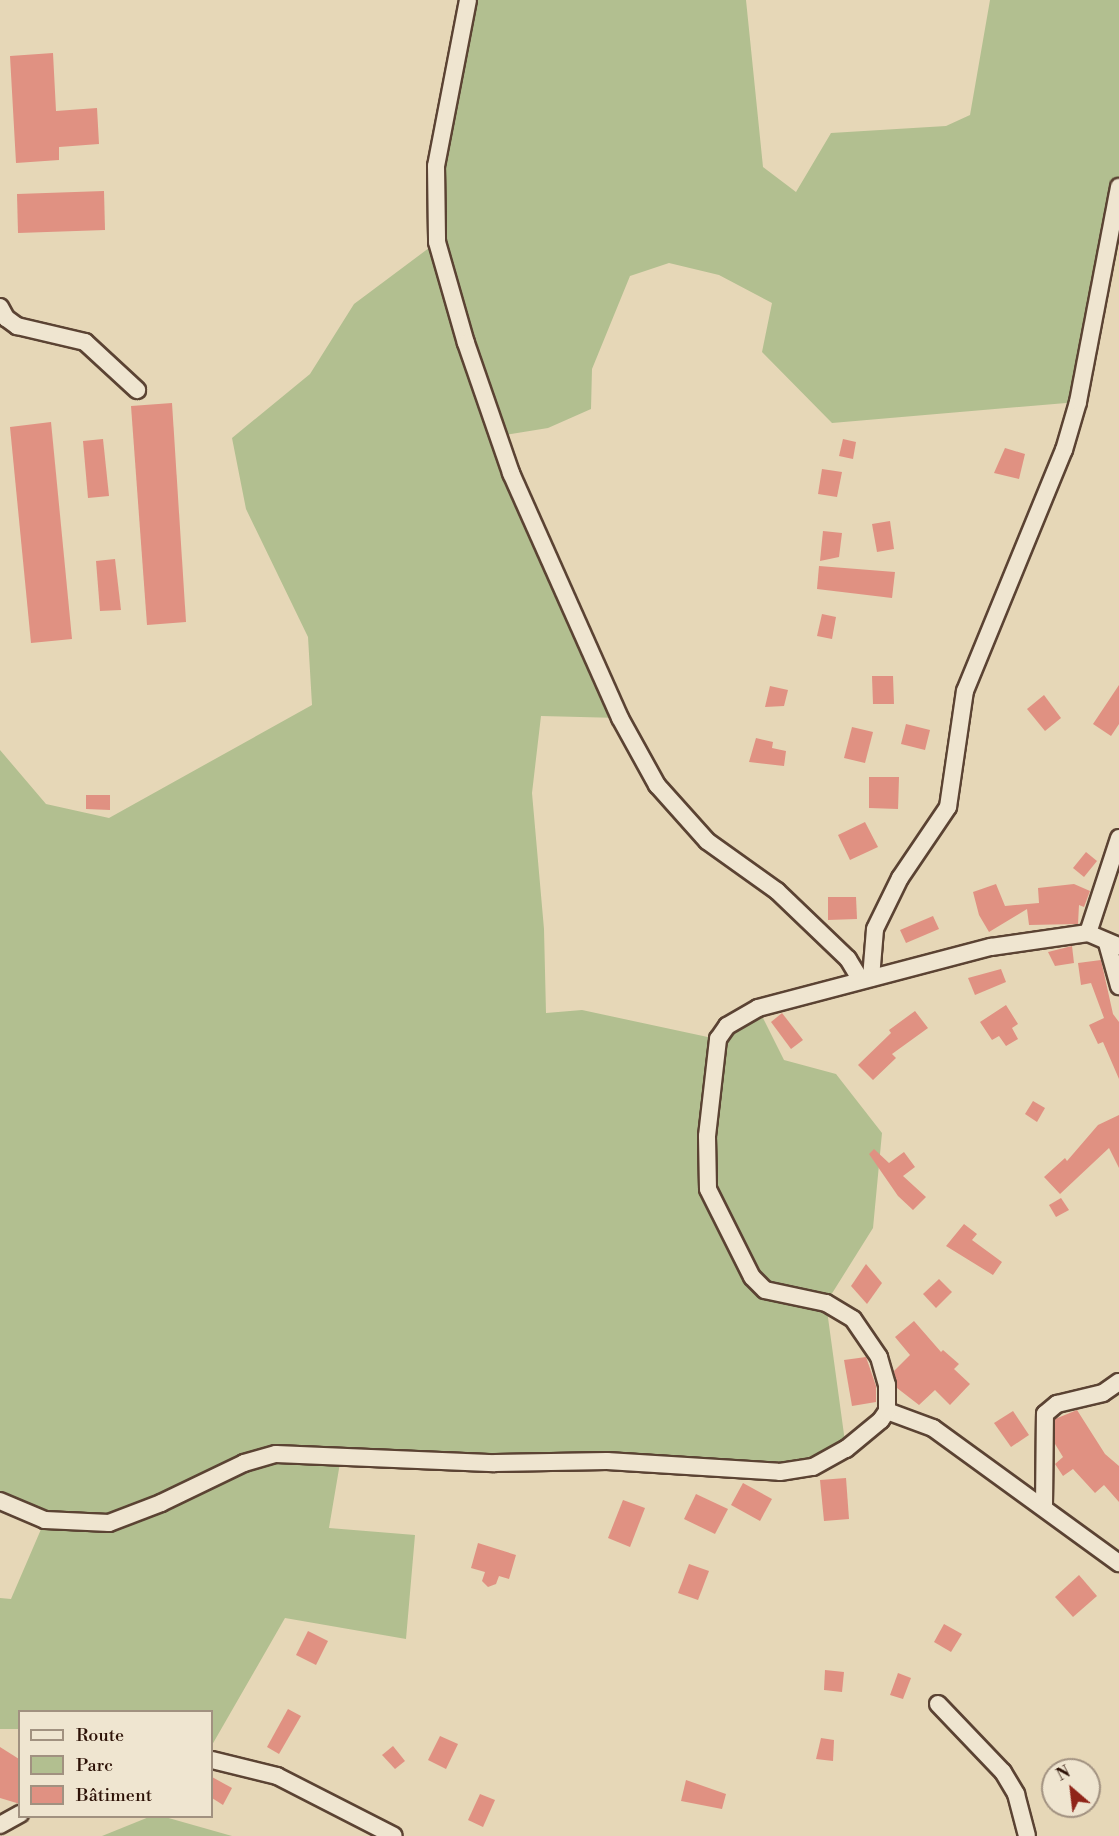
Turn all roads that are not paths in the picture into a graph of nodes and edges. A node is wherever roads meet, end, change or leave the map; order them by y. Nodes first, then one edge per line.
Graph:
1 (468, 0) edge
2 (1119, 187) edge
3 (0, 307) edge
4 (137, 390) dead end
5 (1119, 838) edge
6 (1088, 933) junction
7 (1113, 944) edge
8 (865, 978) junction
9 (1119, 986) edge
10 (1119, 1382) edge
11 (887, 1411) junction
12 (0, 1502) edge
13 (1044, 1506) junction
14 (1119, 1563) edge
15 (938, 1704) dead end
16 (213, 1760) edge
17 (18, 1815) edge
18 (0, 1825) edge
19 (394, 1836) edge
20 (1028, 1836) edge

1 - 8 street
2 - 8 street
3 - 4 street
5 - 6 street
6 - 7 street
6 - 8 street
7 - 9 street
8 - 11 street
10 - 13 street
11 - 12 street
11 - 13 street
13 - 14 street
15 - 20 street
16 - 19 street
17 - 18 street

